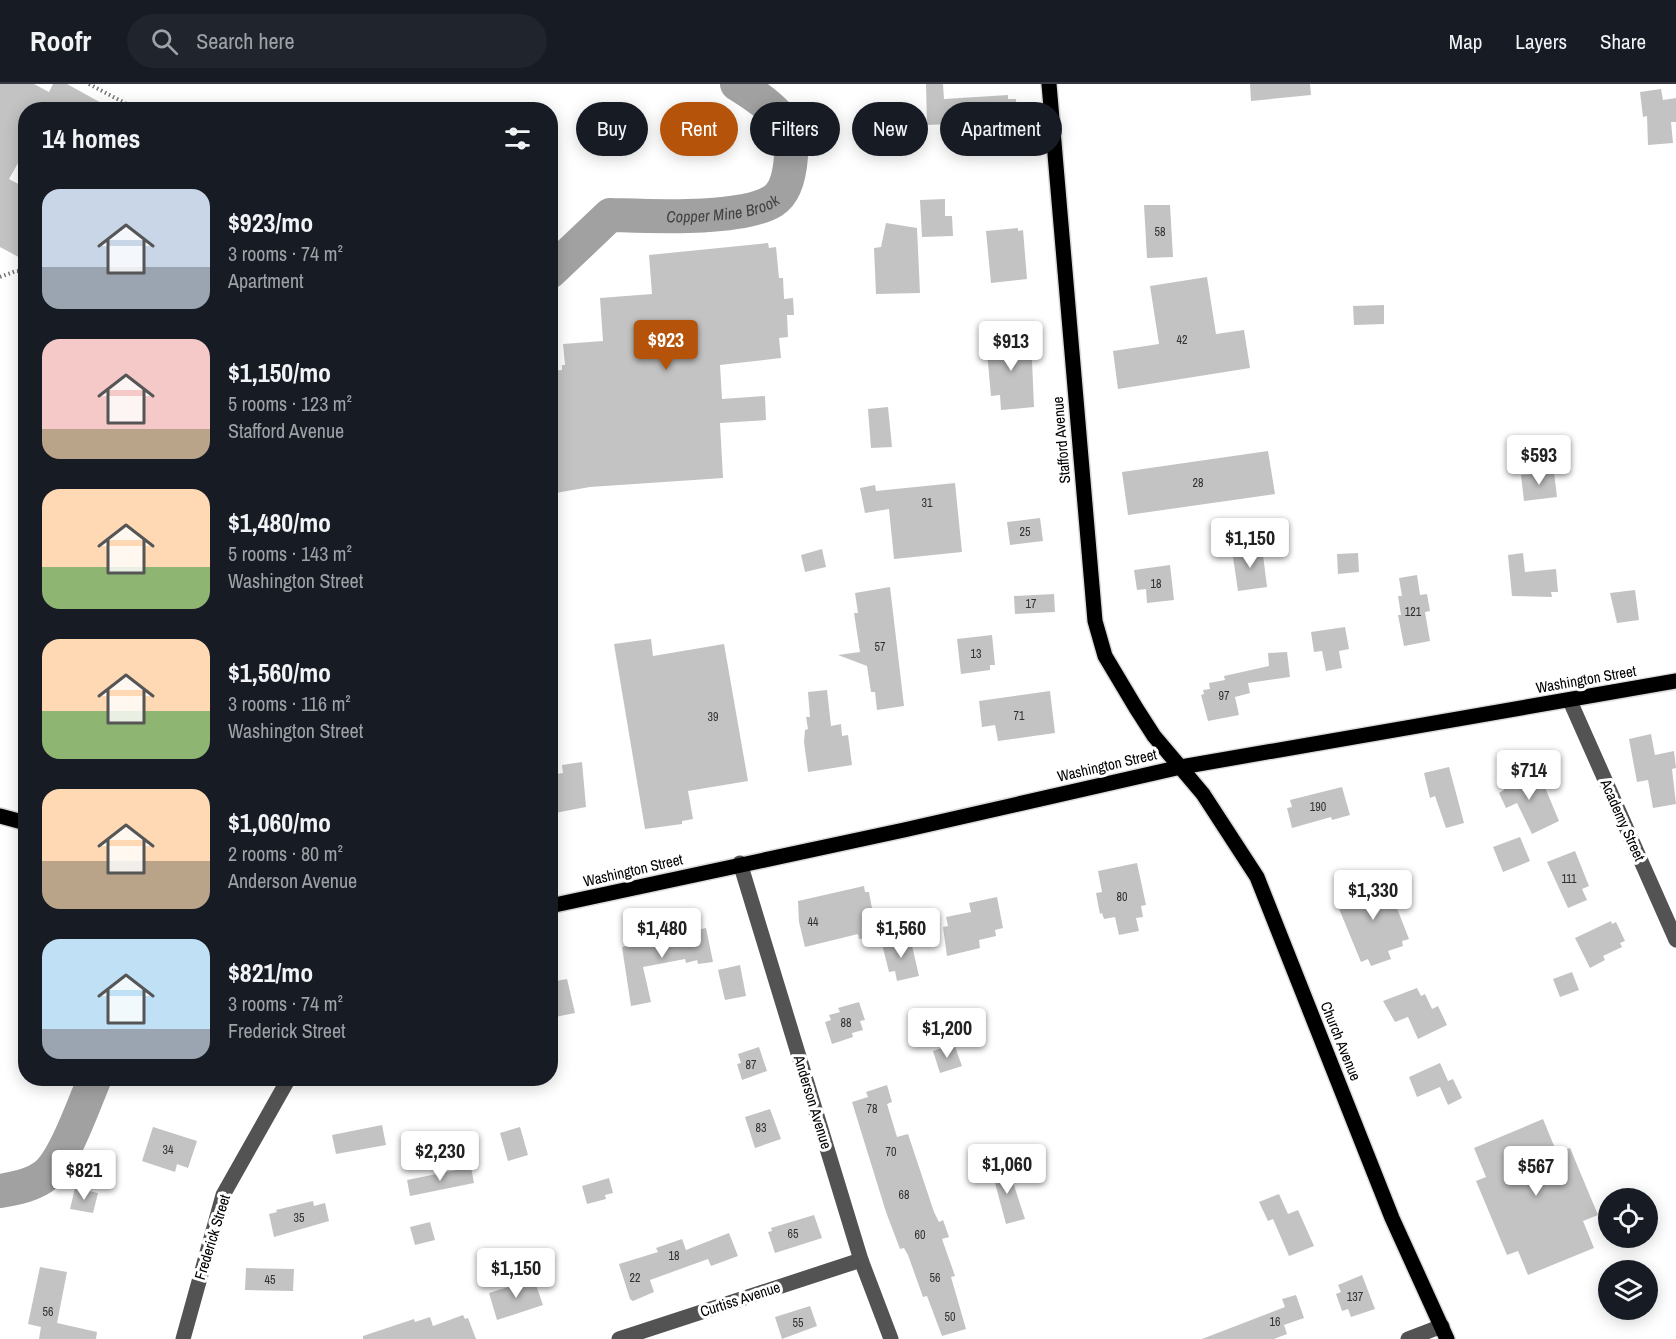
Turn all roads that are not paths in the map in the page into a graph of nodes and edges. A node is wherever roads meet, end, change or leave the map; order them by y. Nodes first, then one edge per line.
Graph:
1 (1049, 84) edge
2 (1676, 681) edge
3 (1570, 701) junction
4 (1181, 767) junction
5 (0, 816) edge
6 (18, 821) edge
7 (740, 863) junction
8 (558, 904) edge
9 (1676, 940) edge
10 (284, 1086) edge
11 (861, 1260) junction
12 (1445, 1333) edge
13 (183, 1339) edge
14 (619, 1339) edge
15 (891, 1339) edge
16 (1408, 1339) edge

1 - 4 main road, Stafford Avenue
2 - 3 main road, Washington Street
3 - 4 main road, Washington Street
3 - 9 street, Academy Street
4 - 7 main road, Washington Street
4 - 12 main road, Church Avenue
5 - 6 main road
7 - 8 main road, Washington Street
7 - 11 street, Anderson Avenue
10 - 13 street, Frederick Street
11 - 14 street, Curtiss Avenue
11 - 15 street, Anderson Avenue
12 - 16 street

